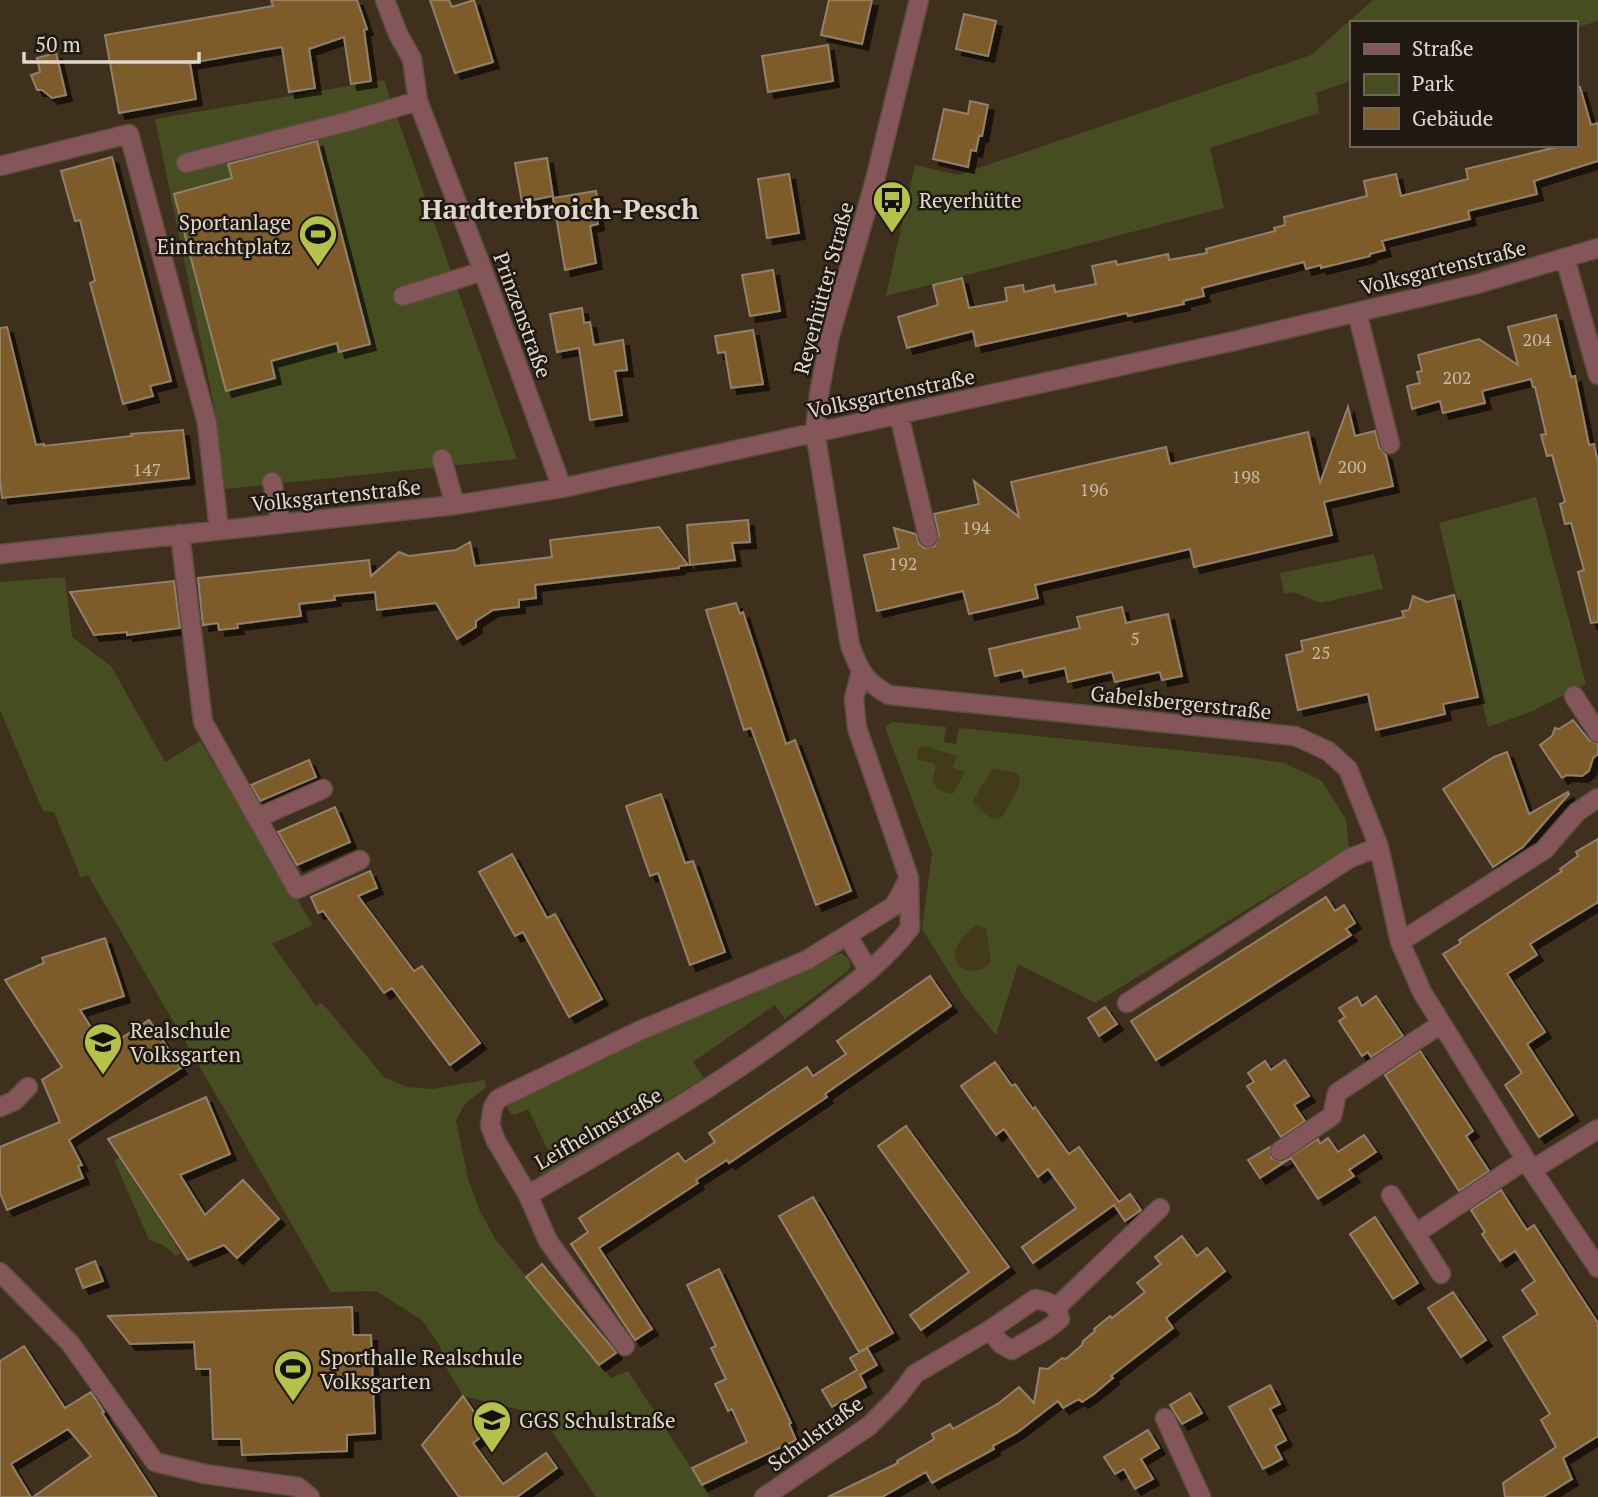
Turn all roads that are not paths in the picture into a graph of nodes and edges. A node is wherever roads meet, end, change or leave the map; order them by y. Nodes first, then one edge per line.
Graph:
1 (385, 0) edge
2 (917, 0) edge
3 (418, 101) junction
4 (186, 163) dead end
5 (0, 166) edge
6 (1598, 248) edge
7 (1565, 258) junction
8 (483, 271) junction
9 (403, 296) dead end
10 (1357, 312) junction
11 (1598, 375) edge
12 (899, 415) junction
13 (815, 432) junction
14 (1390, 444) dead end
15 (442, 459) dead end
16 (272, 482) dead end
17 (562, 488) junction
18 (455, 505) junction
19 (281, 524) junction
20 (219, 530) junction
21 (180, 534) junction
22 (928, 537) dead end
23 (0, 554) edge
24 (861, 671) junction
25 (1574, 696) dead end
26 (917, 699) joint
27 (1598, 733) edge
28 (323, 789) dead end
29 (1598, 798) edge
30 (257, 818) junction
31 (1379, 847) junction
32 (360, 860) dead end
33 (909, 878) junction
34 (847, 935) junction
35 (1400, 942) junction
36 (869, 971) junction
37 (1127, 1003) dead end
38 (1441, 1024) junction
39 (28, 1087) dead end
40 (0, 1107) edge
41 (1598, 1129) edge
42 (1280, 1151) dead end
43 (1529, 1165) junction
44 (528, 1195) junction
45 (1391, 1195) dead end
46 (1160, 1208) dead end
47 (1415, 1234) junction
48 (1598, 1268) edge
49 (0, 1272) edge
50 (1441, 1274) dead end
51 (1057, 1307) junction
52 (990, 1330) junction
53 (625, 1346) dead end
54 (1165, 1418) dead end
55 (310, 1497) edge
56 (764, 1497) edge
57 (1201, 1497) edge

1 - 3 street, Prinzenstraße
2 - 13 street, Reyerhütter Straße
3 - 4 street
3 - 8 street, Prinzenstraße
5 - 20 street
6 - 7 street, Volksgartenstraße
7 - 10 street, Volksgartenstraße
7 - 11 street
8 - 9 street
8 - 17 street, Prinzenstraße
10 - 12 street, Volksgartenstraße
10 - 14 street
12 - 13 street, Volksgartenstraße
12 - 22 street
13 - 17 street, Volksgartenstraße
13 - 24 street, Reyerhütter Straße
15 - 18 street
16 - 19 street
17 - 18 street, Volksgartenstraße
18 - 19 street, Volksgartenstraße
19 - 20 street, Volksgartenstraße
20 - 21 street, Volksgartenstraße
21 - 23 street, Volksgartenstraße
21 - 30 street
24 - 26 street, Reyerhütter Straße
24 - 33 street, Leifhelmstraße
25 - 27 street
26 - 31 street, Gabelsbergerstraße
28 - 30 street
29 - 35 street
30 - 32 street
31 - 35 street, Gabelsbergerstraße
31 - 37 street
33 - 34 street, Leifhelmstraße
33 - 36 street, Leifhelmstraße
34 - 36 street
34 - 44 street, Leifhelmstraße
35 - 38 street, Gabelsbergerstraße
36 - 44 street, Leifhelmstraße
38 - 42 street
38 - 43 street, Gabelsbergerstraße
39 - 40 street
41 - 43 street
43 - 47 street
43 - 48 street, Gabelsbergerstraße
44 - 53 street
45 - 47 street
46 - 51 street
47 - 50 street
49 - 55 street
51 - 52 street, Schulstraße
51 - 52 street
52 - 56 street, Schulstraße
54 - 57 street

